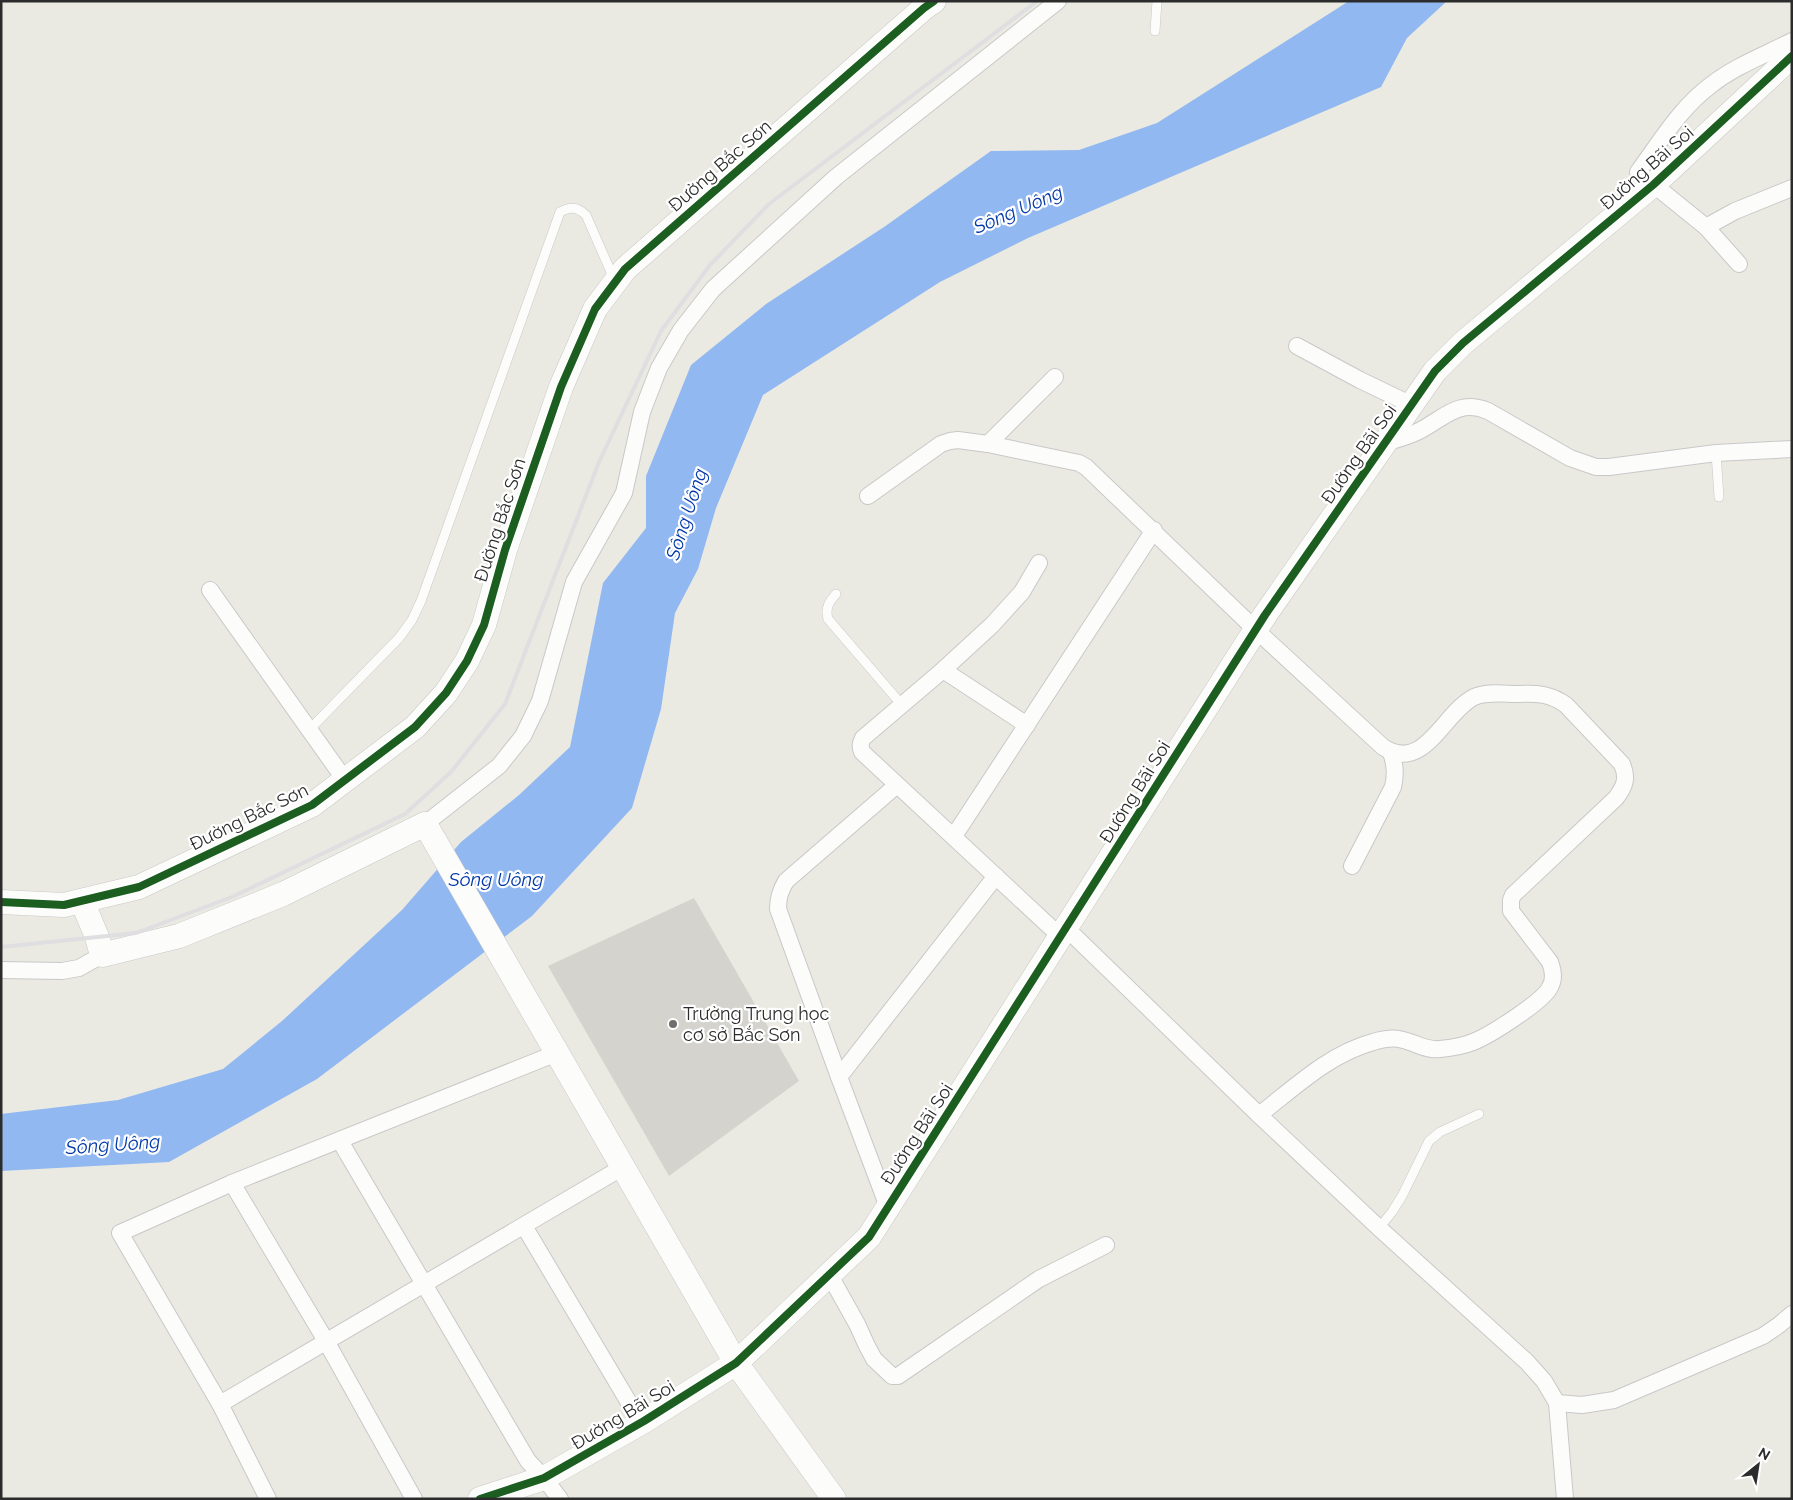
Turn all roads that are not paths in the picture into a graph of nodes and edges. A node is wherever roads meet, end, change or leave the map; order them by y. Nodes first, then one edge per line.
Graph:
1 (934, 1) edge
2 (1058, 1) edge
3 (1156, 1) edge
4 (1155, 31) dead end
5 (1792, 41) edge
6 (1792, 56) edge
7 (1653, 185) junction
8 (1792, 188) edge
9 (1706, 227) junction
10 (1739, 264) dead end
11 (616, 282) junction
12 (1297, 346) dead end
13 (1055, 377) dead end
14 (1412, 405) junction
15 (1387, 442) junction
16 (988, 444) junction
17 (1792, 449) edge
18 (1716, 453) junction
19 (868, 496) dead end
20 (1719, 497) dead end
21 (1154, 530) junction
22 (1039, 563) dead end
23 (210, 590) dead end
24 (836, 594) dead end
25 (1256, 630) junction
26 (943, 670) junction
27 (902, 705) junction
28 (1027, 725) junction
29 (309, 730) junction
30 (1391, 752) junction
31 (344, 780) junction
32 (897, 785) junction
33 (428, 829) junction
34 (954, 836) junction
35 (1352, 866) dead end
36 (996, 876) junction
37 (82, 901) junction
38 (1, 902) edge
39 (1063, 932) junction
40 (102, 955) junction
41 (1, 970) edge
42 (557, 1053) junction
43 (838, 1077) junction
44 (1479, 1114) dead end
45 (1259, 1115) junction
46 (340, 1141) junction
47 (623, 1167) junction
48 (232, 1184) junction
49 (888, 1206) junction
50 (524, 1226) junction
51 (1379, 1228) junction
52 (1106, 1245) dead end
53 (829, 1274) junction
54 (425, 1284) junction
55 (1792, 1314) edge
56 (326, 1341) junction
57 (736, 1363) junction
58 (1557, 1402) junction
59 (220, 1404) junction
60 (644, 1422) junction
61 (544, 1478) junction
62 (268, 1499) edge
63 (414, 1499) edge
64 (480, 1499) edge
65 (560, 1499) edge
66 (834, 1499) edge
67 (1565, 1499) edge

1 - 11 main road, Đường Bắc Sơn
2 - 33 street
3 - 4 lane
5 - 7 street
6 - 7 main road, Đường Bãi Soi
7 - 9 street
7 - 14 main road, Đường Bãi Soi
8 - 9 street
9 - 10 street
11 - 29 lane
11 - 31 main road, Đường Bắc Sơn
12 - 14 street
13 - 16 street
14 - 15 main road, Đường Bãi Soi
15 - 18 street
15 - 25 main road, Đường Bãi Soi
16 - 19 street
16 - 21 street
17 - 18 street
18 - 20 lane
21 - 25 street
21 - 28 street
22 - 26 street
23 - 29 street
24 - 27 lane
25 - 30 street
25 - 39 main road, Đường Bãi Soi
26 - 27 street
26 - 28 street
27 - 32 street
28 - 34 street
29 - 31 street
30 - 35 street
30 - 45 street
31 - 37 main road, Đường Bắc Sơn
32 - 34 street
32 - 43 street
33 - 40 main road
33 - 42 main road
34 - 36 street
36 - 39 street
36 - 43 street
37 - 38 main road, Đường Bắc Sơn
37 - 40 main road
39 - 45 street
39 - 49 main road, Đường Bãi Soi
40 - 41 street
42 - 46 street
42 - 47 main road
43 - 49 street
44 - 51 lane
45 - 51 street
46 - 48 street
46 - 54 street
47 - 50 street
47 - 57 main road
48 - 56 street
48 - 59 street
49 - 53 main road, Đường Bãi Soi
50 - 54 street
50 - 60 street
51 - 58 street
52 - 53 street
53 - 57 main road, Đường Bãi Soi
54 - 56 street
54 - 61 street
55 - 58 street
56 - 59 street
56 - 63 street
57 - 60 main road, Đường Bãi Soi
57 - 66 main road
58 - 67 street
59 - 62 street
60 - 61 main road, Đường Bãi Soi
61 - 64 main road, Đường Bãi Soi
61 - 65 street

